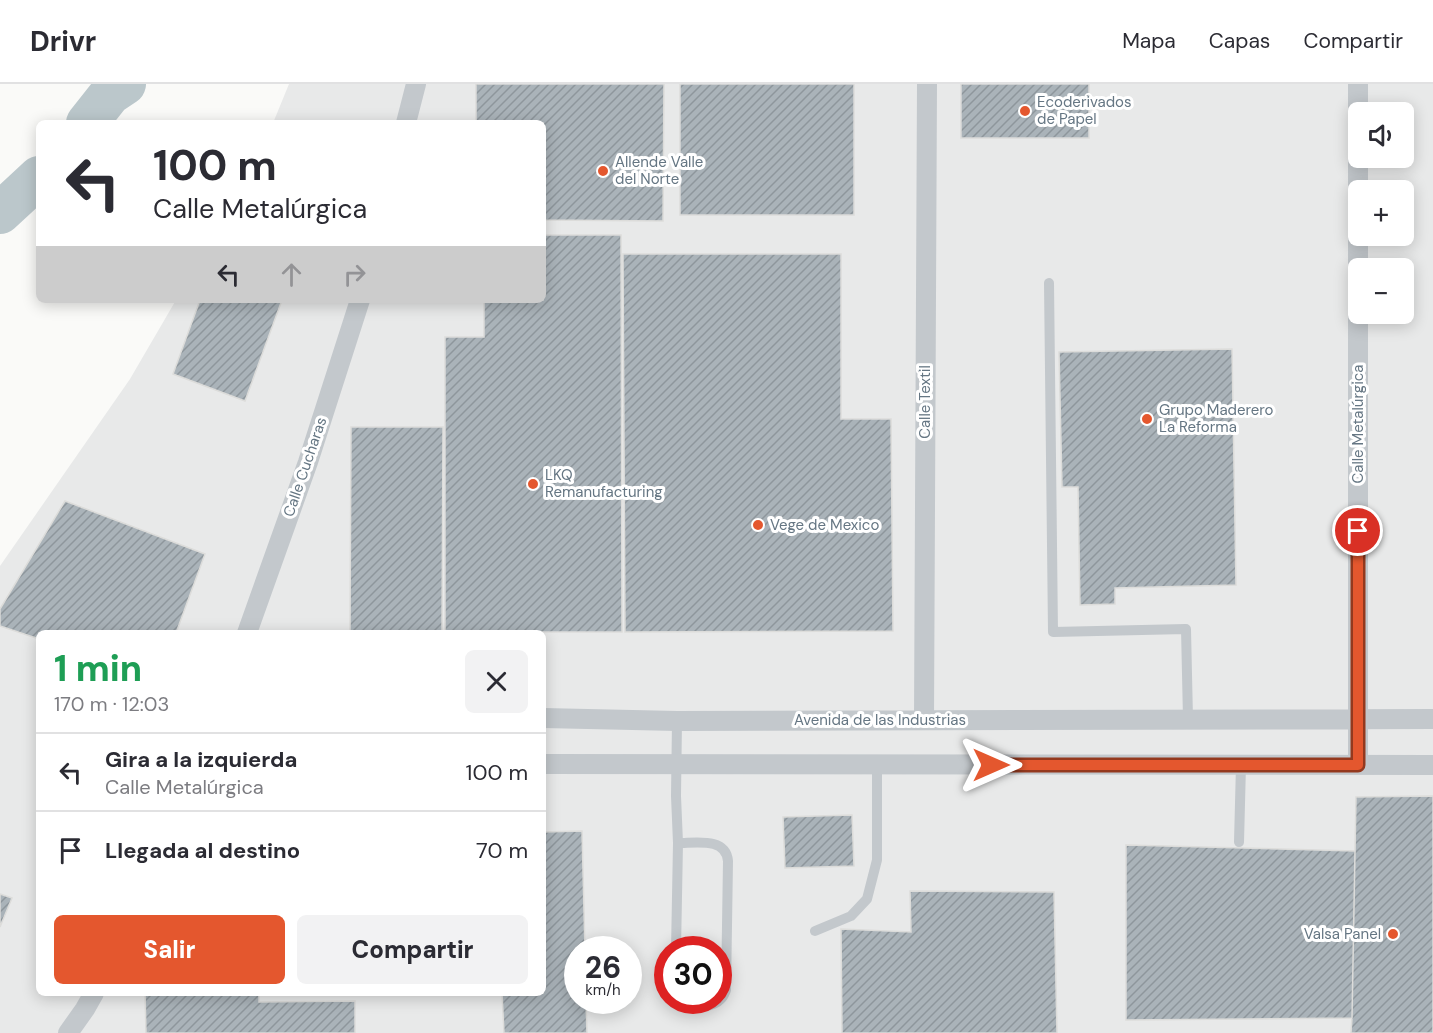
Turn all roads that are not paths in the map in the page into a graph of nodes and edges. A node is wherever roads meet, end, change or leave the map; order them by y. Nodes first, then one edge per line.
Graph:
1 (416, 84) edge
2 (927, 84) edge
3 (1358, 84) edge
4 (407, 120) edge
5 (1049, 284) dead end
6 (359, 303) edge
7 (248, 630) edge
8 (546, 718) edge
9 (1188, 719) junction
10 (1358, 719) junction
11 (1433, 719) edge
12 (924, 720) junction
13 (677, 721) junction
14 (546, 764) edge
15 (678, 765) junction
16 (877, 765) junction
17 (1241, 765) junction
18 (1358, 765) junction
19 (1433, 765) edge
20 (1239, 842) dead end
21 (678, 843) junction
22 (815, 931) dead end
23 (676, 936) edge
24 (727, 936) edge
25 (92, 996) edge
26 (68, 1033) edge

1 - 4 street
2 - 12 street, Calle Textil
3 - 10 street, Calle Metalúrgica
5 - 9 lane
6 - 7 street, Calle Cucharas
8 - 13 street, Avenida de las Industrias
9 - 10 street, Avenida de las Industrias
9 - 12 street, Avenida de las Industrias
10 - 11 street, Avenida de las Industrias
10 - 18 street, Calle Metalúrgica
12 - 13 street, Avenida de las Industrias
13 - 15 lane
14 - 15 street
15 - 16 street
15 - 21 lane
16 - 17 street
16 - 22 lane
17 - 18 street
17 - 20 lane
18 - 19 street
21 - 23 lane
21 - 24 lane
25 - 26 street

